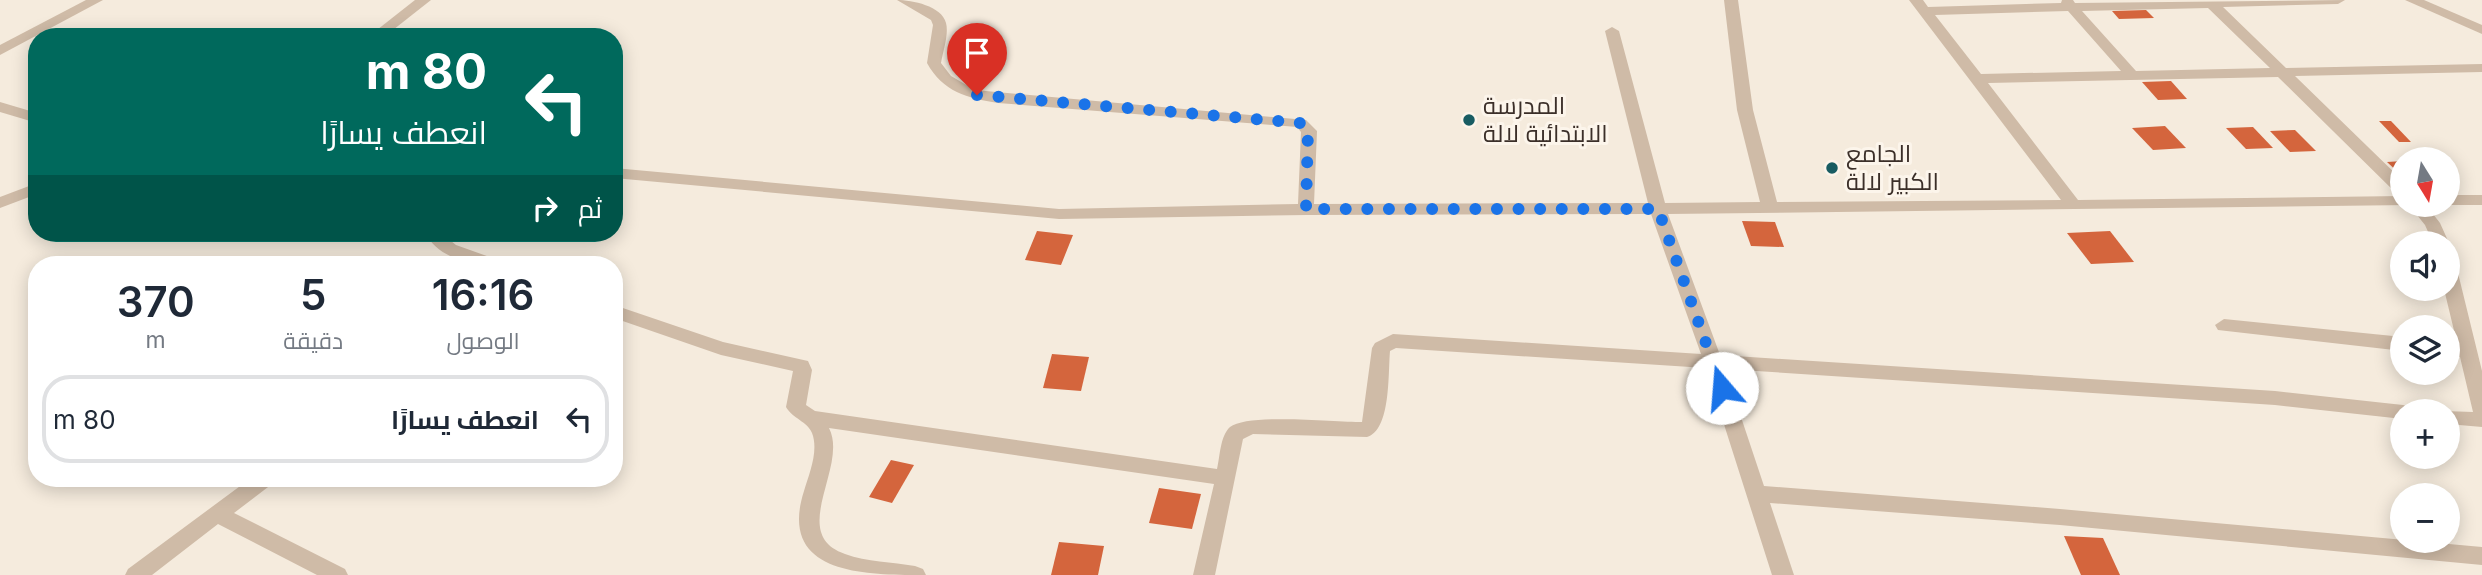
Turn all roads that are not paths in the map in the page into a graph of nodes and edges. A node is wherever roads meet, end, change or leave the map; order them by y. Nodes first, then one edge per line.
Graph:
1 (96, 0) edge
2 (424, 0) edge
3 (904, 0) edge
4 (1731, 0) edge
5 (2337, 0) edge
6 (2412, 0) edge
7 (2209, 2) edge
8 (2068, 3) edge
9 (1920, 6) edge
10 (43, 28) edge
11 (387, 28) edge
12 (2482, 30) edge
13 (1612, 31) dead end
14 (28, 36) edge
15 (0, 51) edge
16 (2482, 68) edge
17 (2281, 71) junction
18 (2132, 75) junction
19 (1976, 79) junction
20 (0, 107) edge
21 (28, 115) edge
22 (623, 174) edge
23 (2390, 177) edge
24 (28, 192) edge
25 (2460, 200) edge
26 (2482, 200) edge
27 (2390, 201) edge
28 (0, 203) edge
29 (2073, 204) junction
30 (1770, 208) junction
31 (1306, 209) junction
32 (1658, 209) junction
33 (441, 242) edge
34 (471, 256) edge
35 (623, 314) edge
36 (2224, 325) dead end
37 (2390, 343) edge
38 (2460, 357) edge
39 (1713, 362) junction
40 (2482, 410) edge
41 (2390, 411) edge
42 (2460, 417) edge
43 (812, 418) junction
44 (2482, 420) edge
45 (1224, 478) junction
46 (253, 487) edge
47 (1756, 494) junction
48 (217, 514) junction
49 (2482, 556) edge
50 (136, 575) edge
51 (337, 575) edge
52 (915, 575) edge
53 (1204, 575) edge
54 (1783, 575) edge

1 - 10 street
2 - 11 street
3 - 31 street
4 - 30 street
5 - 7 street
6 - 12 street
7 - 8 street
7 - 17 street
8 - 9 street
8 - 18 street
9 - 19 street
13 - 32 street
14 - 15 street
16 - 17 street
17 - 18 street
17 - 23 street
18 - 19 street
19 - 29 street
20 - 21 street
22 - 31 street
24 - 28 street
25 - 26 street
27 - 29 street
29 - 30 street
30 - 32 street
31 - 32 street
32 - 39 street
33 - 34 street
35 - 43 street
36 - 37 street
38 - 40 street
39 - 41 street
39 - 45 street
39 - 47 street
42 - 44 street
43 - 45 street
43 - 52 street
45 - 53 street
46 - 48 street
47 - 49 street
47 - 54 street
48 - 50 street
48 - 51 street

